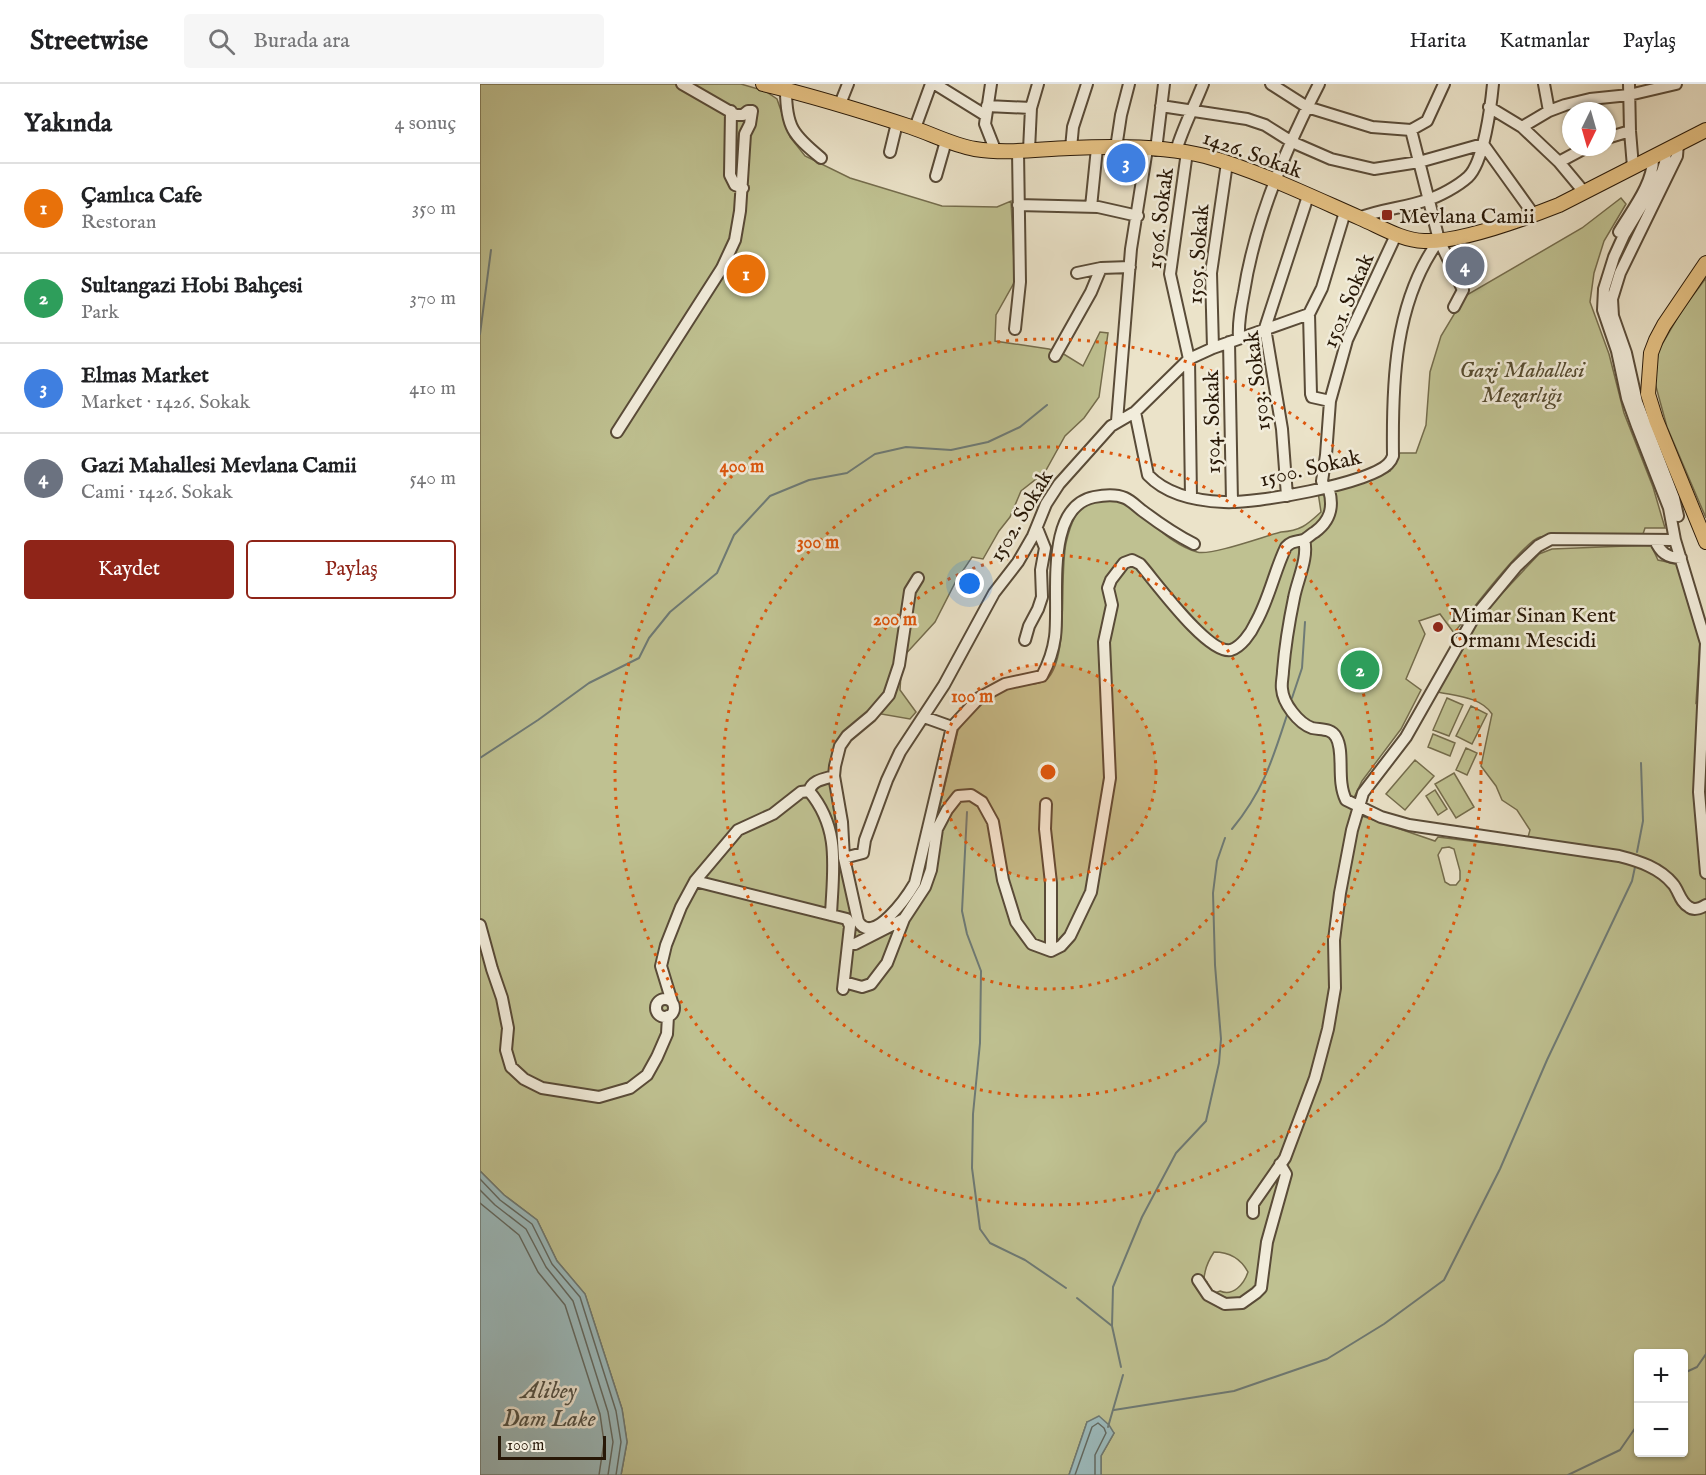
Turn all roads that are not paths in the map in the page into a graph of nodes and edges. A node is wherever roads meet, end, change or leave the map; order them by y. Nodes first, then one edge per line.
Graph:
1 (682, 84) edge
2 (765, 84) edge
3 (848, 84) edge
4 (933, 84) edge
5 (991, 84) edge
6 (1038, 84) edge
7 (1087, 84) edge
8 (1129, 84) edge
9 (1164, 84) edge
10 (1203, 84) edge
11 (1271, 84) edge
12 (1319, 84) edge
13 (1444, 84) edge
14 (1494, 84) edge
15 (1544, 84) edge
16 (1676, 84) edge
17 (786, 90) junction
18 (1629, 90) edge
19 (840, 104) junction
20 (1161, 105) junction
21 (1307, 107) junction
22 (1489, 107) junction
23 (1031, 108) junction
24 (1193, 109) junction
25 (731, 111) junction
26 (986, 111) junction
27 (1549, 111) junction
28 (897, 123) junction
29 (1522, 127) junction
30 (915, 128) junction
31 (1411, 130) junction
32 (1706, 130) edge
33 (1630, 131) junction
34 (1616, 135) edge
35 (945, 141) junction
36 (1292, 142) junction
37 (1483, 144) junction
38 (1071, 147) junction
39 (1097, 148) junction
40 (1116, 148) junction
41 (1151, 149) junction
42 (1024, 151) junction
43 (1181, 151) junction
44 (1666, 151) junction
45 (890, 152) dead end
46 (996, 152) junction
47 (1570, 156) edge
48 (821, 158) dead end
49 (1419, 162) junction
50 (1559, 162) junction
51 (1227, 163) junction
52 (1633, 167) junction
53 (936, 176) dead end
54 (1275, 182) junction
55 (742, 188) junction
56 (1584, 192) junction
57 (1308, 196) junction
58 (1428, 200) junction
59 (1018, 205) junction
60 (1091, 207) junction
61 (1345, 212) junction
62 (1534, 215) junction
63 (1138, 216) junction
64 (1359, 218) junction
65 (1396, 235) junction
66 (1439, 240) junction
67 (1706, 263) edge
68 (1130, 267) junction
69 (1101, 268) junction
70 (1077, 273) dead end
71 (1620, 273) junction
72 (1604, 275) junction
73 (1454, 307) dead end
74 (1309, 314) junction
75 (1265, 328) junction
76 (1015, 329) dead end
77 (1234, 340) junction
78 (1213, 348) junction
79 (1055, 356) dead end
80 (1188, 359) junction
81 (1330, 401) junction
82 (1136, 412) junction
83 (1117, 421) junction
84 (617, 432) dead end
85 (1324, 487) junction
86 (1287, 496) junction
87 (1191, 497) junction
88 (1232, 502) junction
89 (1037, 528) junction
90 (1304, 540) junction
91 (1655, 540) junction
92 (1675, 540) junction
93 (1706, 542) edge
94 (1194, 544) dead end
95 (1045, 548) junction
96 (1057, 558) junction
97 (1681, 558) junction
98 (918, 578) dead end
99 (1026, 640) dead end
100 (924, 717) junction
101 (952, 727) junction
102 (834, 776) junction
103 (808, 791) junction
104 (1046, 804) dead end
105 (1358, 807) junction
106 (844, 858) junction
107 (1706, 873) edge
108 (695, 881) junction
109 (1706, 905) edge
110 (831, 915) junction
111 (904, 919) junction
112 (480, 925) edge
113 (849, 943) junction
114 (1051, 951) junction
115 (1280, 1164) junction
116 (1253, 1213) dead end
117 (1198, 1280) dead end

1 - 25 street
2 - 17 main road, 1426. Sokak
3 - 19 street
4 - 26 street
4 - 30 street
5 - 26 street
6 - 23 street
7 - 38 street
8 - 40 street
9 - 20 street
10 - 24 street, 1506. Sokak
11 - 21 street
12 - 21 street, 1504. Sokak
13 - 31 street
14 - 22 street
15 - 27 street
16 - 18 street
17 - 19 main road, 1426. Sokak
17 - 48 street
18 - 27 street
18 - 33 street
19 - 28 main road, 1426. Sokak
20 - 24 street
20 - 41 street
21 - 31 street
21 - 36 street, 1504. Sokak
22 - 29 street
22 - 37 street
23 - 26 street
23 - 42 street
24 - 36 street
24 - 43 street, 1506. Sokak
25 - 55 street
25 - 55 street
26 - 46 street
27 - 29 street
28 - 30 main road, 1426. Sokak
28 - 45 street
29 - 50 street
30 - 35 main road, 1426. Sokak
31 - 49 street
32 - 44 main road, 1426. Sokak
33 - 34 street
33 - 52 street
35 - 46 main road, 1426. Sokak
35 - 53 street
36 - 49 street
36 - 54 street, 1504. Sokak
37 - 49 street
37 - 58 street
37 - 62 street
38 - 39 main road, 1426. Sokak
38 - 42 main road, 1426. Sokak
39 - 40 main road, 1426. Sokak
39 - 60 street
40 - 41 main road, 1426. Sokak
41 - 43 main road, 1426. Sokak
41 - 63 street
42 - 46 main road, 1426. Sokak
42 - 59 street
43 - 51 main road, 1426. Sokak
43 - 80 street, 1506. Sokak
44 - 52 main road, 1426. Sokak
44 - 71 street
44 - 72 street
47 - 50 street
49 - 58 street
50 - 56 street
51 - 54 main road, 1426. Sokak
51 - 78 street, 1505. Sokak
52 - 56 main road, 1426. Sokak
54 - 57 main road, 1426. Sokak
54 - 77 street, 1504. Sokak
55 - 84 street
56 - 62 main road, 1426. Sokak
57 - 61 main road, 1426. Sokak
57 - 75 street, 1503. Sokak
58 - 64 street
58 - 66 street
59 - 60 street
59 - 76 street
60 - 63 street
61 - 64 main road, 1426. Sokak
61 - 74 street
62 - 66 main road, 1426. Sokak
63 - 68 street
64 - 65 main road, 1426. Sokak
65 - 66 main road, 1426. Sokak
65 - 81 street, 1501. Sokak
66 - 73 street
66 - 85 street, 1500. Sokak
67 - 93 main road
68 - 69 street
68 - 83 street
69 - 70 street
69 - 79 street
71 - 72 street
71 - 92 street
72 - 92 street
74 - 75 street, 1502. Sokak
74 - 81 street
75 - 77 street, 1502. Sokak
75 - 86 street, 1503. Sokak
77 - 78 street, 1502. Sokak
77 - 88 street, 1504. Sokak
78 - 80 street, 1502. Sokak
80 - 82 street, 1502. Sokak
80 - 87 street, 1506. Sokak
81 - 85 street, 1501. Sokak
82 - 83 street, 1502. Sokak
82 - 87 street, 1500. Sokak
83 - 89 street, 1502. Sokak
85 - 86 street, 1500. Sokak
85 - 90 street, 1501. Sokak
86 - 88 street, 1500. Sokak
87 - 88 street, 1500. Sokak
89 - 95 street
89 - 100 street, 1502. Sokak
90 - 105 street
90 - 114 street, 1501. Sokak
91 - 92 street
91 - 97 street
91 - 105 street
92 - 97 street
94 - 96 street
95 - 96 street
95 - 99 street
96 - 101 street
97 - 107 street
98 - 102 street
100 - 101 street
100 - 106 street, 1502. Sokak
101 - 106 street
102 - 103 street
102 - 106 street
103 - 108 street
103 - 110 street
104 - 114 street
105 - 109 street
105 - 115 street
108 - 110 street
108 - 112 street
110 - 113 street
111 - 113 street
111 - 113 street
111 - 114 street
115 - 116 street
115 - 117 street

